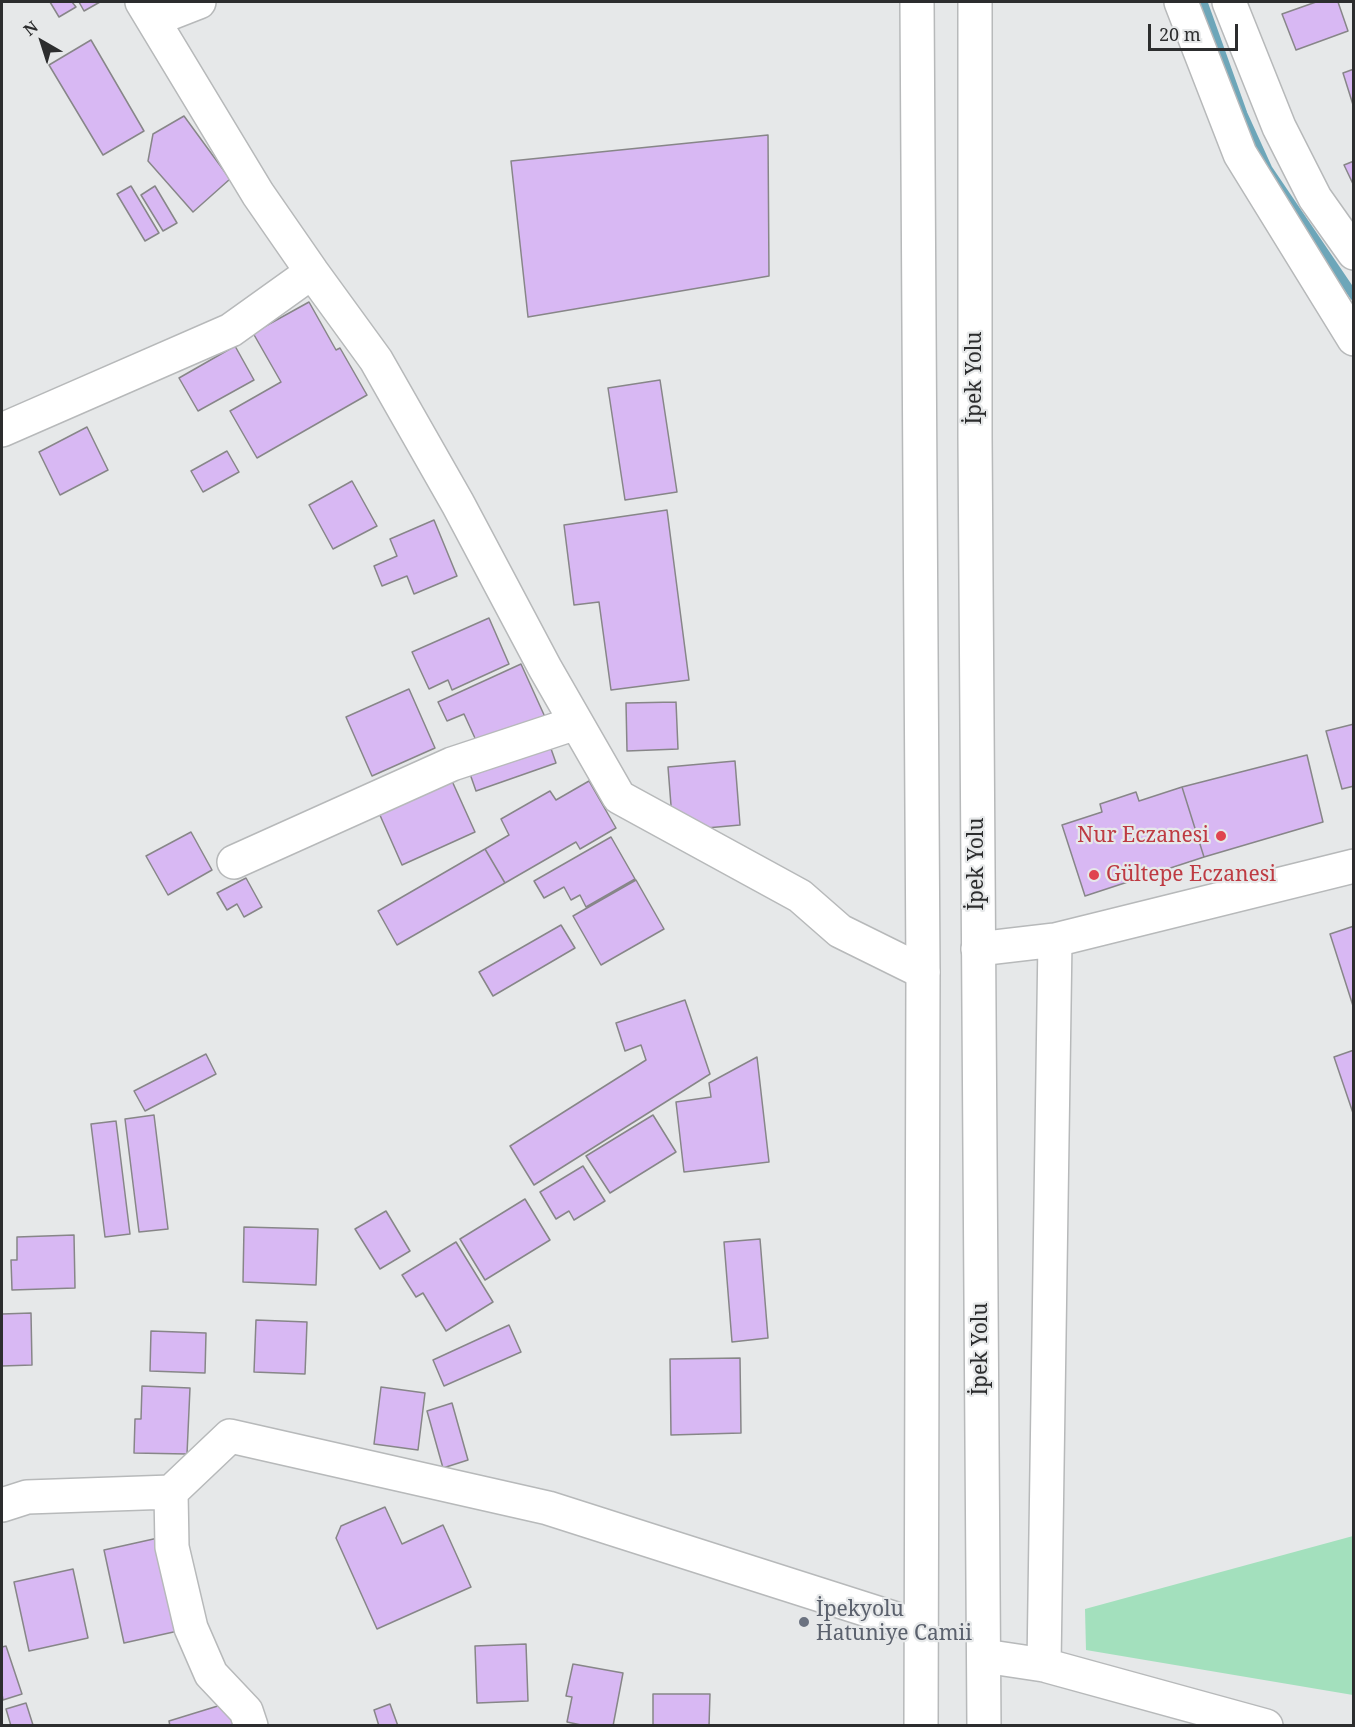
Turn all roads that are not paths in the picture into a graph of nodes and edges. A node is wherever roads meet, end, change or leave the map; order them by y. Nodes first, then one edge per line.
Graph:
1 (199, 2) edge
2 (917, 2) edge
3 (975, 2) edge
4 (1181, 2) edge
5 (1229, 2) edge
6 (147, 11) edge
7 (1353, 253) edge
8 (312, 273) junction
9 (1353, 339) edge
10 (2, 430) edge
11 (576, 723) junction
12 (234, 862) dead end
13 (1353, 866) edge
14 (1055, 940) junction
15 (978, 949) junction
16 (923, 972) junction
17 (171, 1492) junction
18 (2, 1505) edge
19 (921, 1628) junction
20 (984, 1656) junction
21 (1044, 1665) junction
22 (251, 1725) edge
23 (921, 1725) edge
24 (984, 1725) edge
25 (1266, 1725) edge

1 - 6 main road
2 - 16 main road
3 - 15 main road, İpek Yolu
4 - 9 main road
5 - 7 main road
6 - 8 main road
8 - 10 main road
8 - 11 main road
11 - 12 main road
11 - 16 main road
13 - 14 main road
14 - 15 main road
14 - 21 main road
15 - 20 main road, İpek Yolu
16 - 19 main road
17 - 18 main road
17 - 19 main road
17 - 22 main road
19 - 23 main road
20 - 21 main road
20 - 24 main road, İpek Yolu
21 - 25 main road

